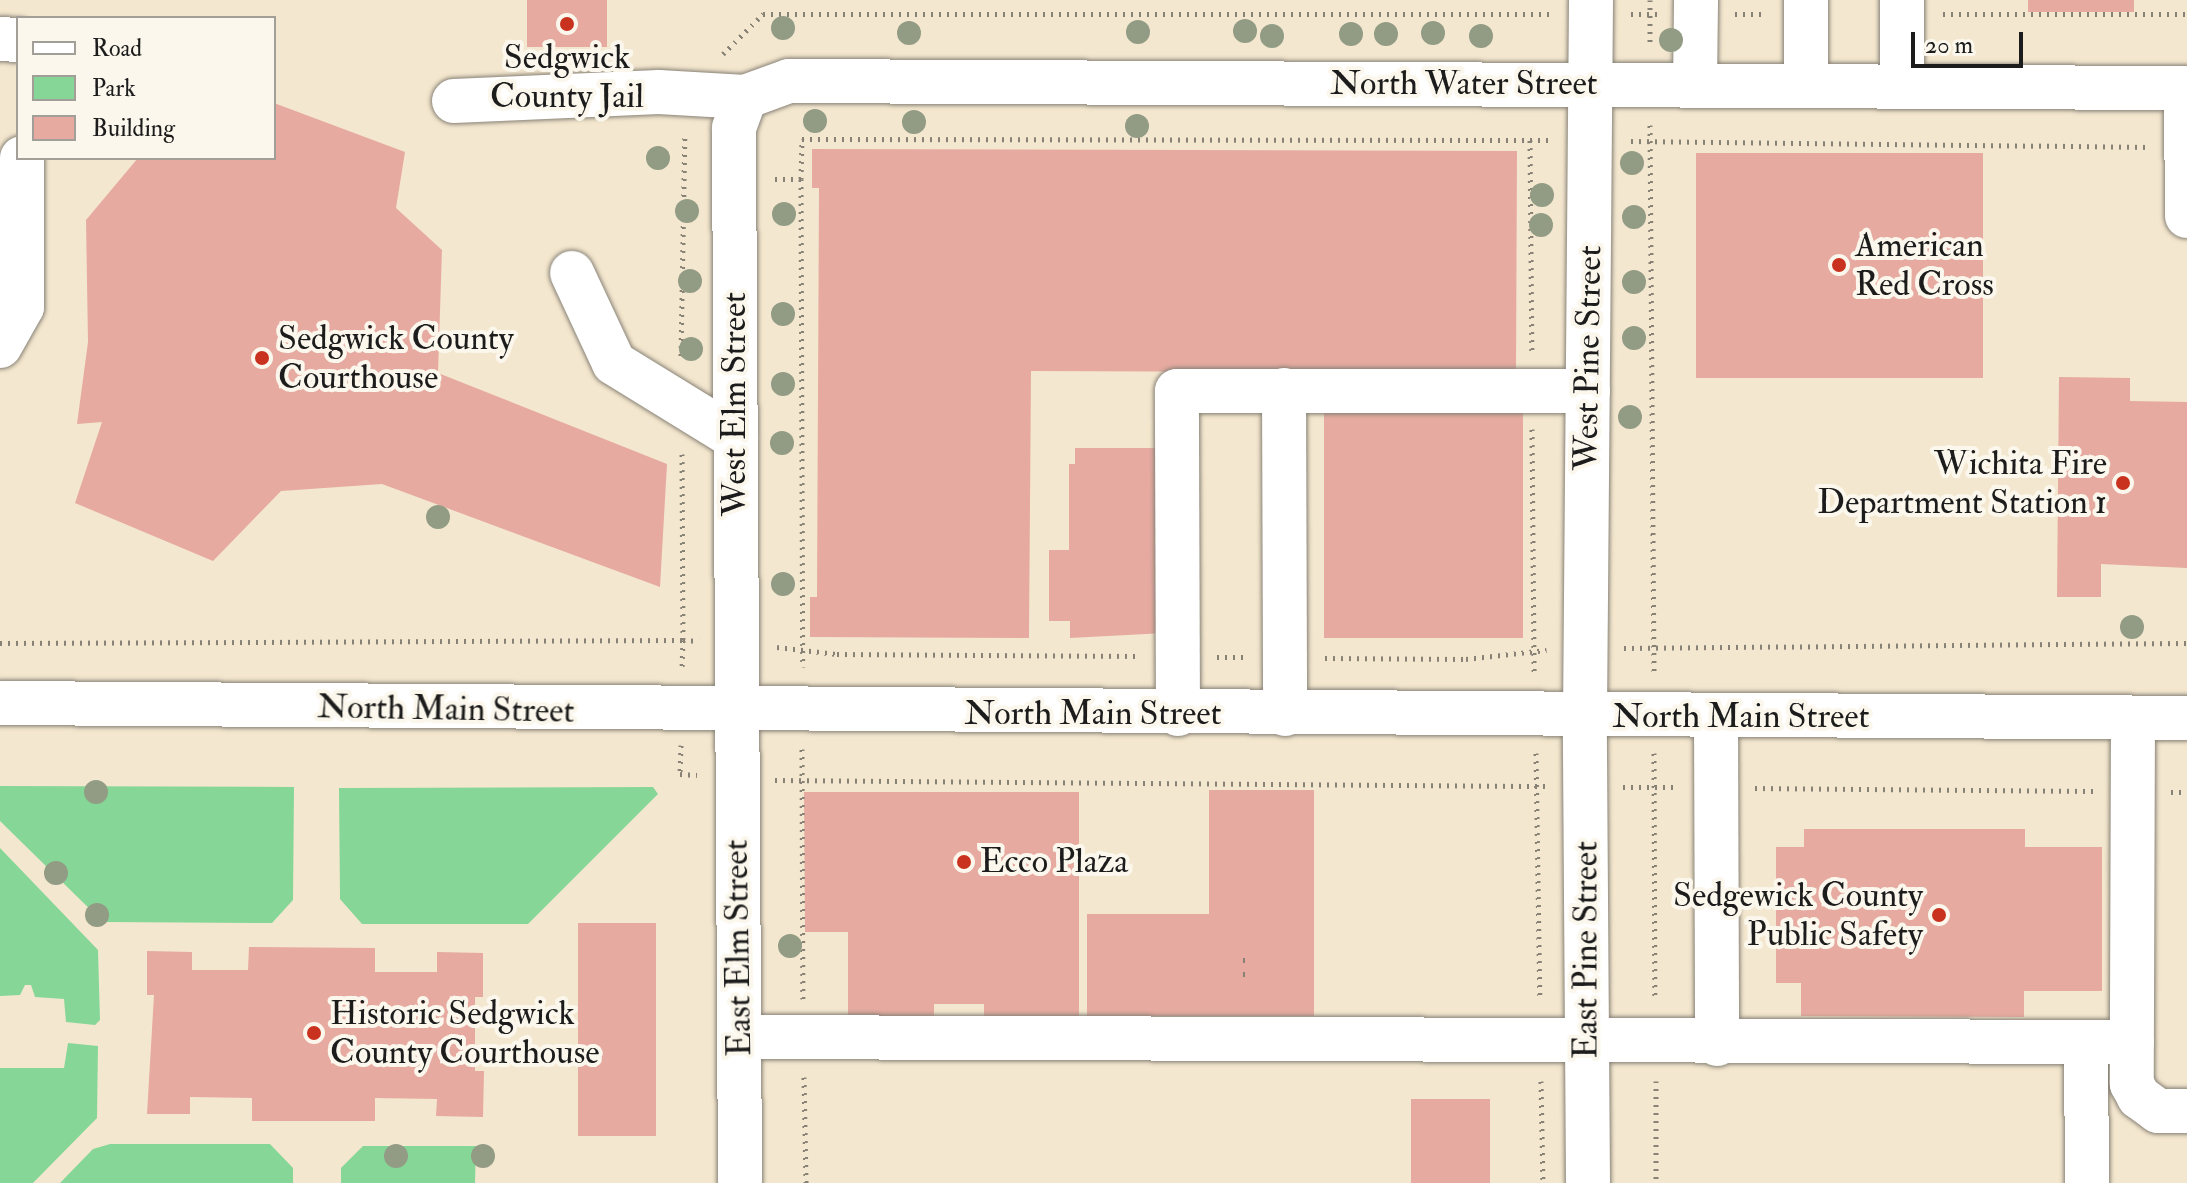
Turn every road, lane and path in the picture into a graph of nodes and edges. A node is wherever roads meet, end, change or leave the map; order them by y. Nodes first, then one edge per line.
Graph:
1 (1591, 0) edge
2 (1650, 0) edge
3 (1696, 0) edge
4 (1806, 0) edge
5 (1902, 0) edge
6 (1591, 84) junction
7 (1650, 85) junction
8 (1695, 85) junction
9 (1806, 86) junction
10 (1902, 86) junction
11 (2186, 88) edge
12 (745, 97) junction
13 (454, 101) dead end
14 (1530, 140) junction
15 (1590, 141) junction
16 (1650, 141) junction
17 (2186, 148) edge
18 (22, 160) edge
19 (801, 179) junction
20 (735, 181) junction
21 (683, 183) dead end
22 (2187, 216) edge
23 (572, 273) dead end
24 (0, 346) edge
25 (1284, 390) junction
26 (1532, 391) junction
27 (1588, 391) junction
28 (736, 438) junction
29 (683, 640) junction
30 (0, 643) edge
31 (2187, 643) edge
32 (736, 644) junction
33 (1585, 648) junction
34 (1654, 648) junction
35 (803, 650) junction
36 (1534, 651) junction
37 (1178, 657) junction
38 (1285, 658) junction
39 (0, 703) edge
40 (681, 712) junction
41 (736, 712) junction
42 (802, 713) junction
43 (1178, 714) junction
44 (1285, 714) junction
45 (1535, 716) junction
46 (1585, 716) junction
47 (1654, 716) junction
48 (1716, 717) junction
49 (2133, 718) junction
50 (2187, 718) edge
51 (736, 777) junction
52 (802, 781) junction
53 (1536, 786) junction
54 (1585, 786) junction
55 (1654, 787) junction
56 (1717, 787) junction
57 (2133, 792) junction
58 (2187, 792) edge
59 (739, 1037) junction
60 (803, 1038) junction
61 (2132, 1042) junction
62 (2086, 1043) junction
63 (1541, 1044) junction
64 (1587, 1044) junction
65 (1655, 1044) junction
66 (1717, 1044) junction
67 (2187, 1111) edge
68 (740, 1183) edge
69 (806, 1183) edge
70 (1543, 1183) edge
71 (1588, 1183) edge
72 (1656, 1183) edge
73 (2087, 1183) edge

1 - 6 street, West Pine Street
2 - 7 path
3 - 8 street
4 - 9 street
5 - 10 street
6 - 7 street, North Water Street
6 - 12 street, North Water Street
6 - 15 street, West Pine Street
7 - 8 street, North Water Street
7 - 16 path
8 - 9 street, North Water Street
9 - 10 street, North Water Street
10 - 11 street, North Water Street
11 - 17 street
12 - 13 street
12 - 20 street, West Elm Street
14 - 15 path
14 - 19 path
14 - 26 path
15 - 16 path
15 - 27 street, West Pine Street
16 - 17 path
16 - 34 path
17 - 22 street
18 - 24 street
19 - 20 path
19 - 35 path
20 - 21 path
20 - 28 street, West Elm Street
23 - 28 street
25 - 26 street
25 - 37 street
25 - 38 street
26 - 27 street
26 - 36 path
27 - 33 street, West Pine Street
28 - 32 street, West Elm Street
29 - 30 path
29 - 32 path
29 - 40 path
31 - 34 path
32 - 35 path
32 - 41 street, West Elm Street
33 - 34 path
33 - 36 path
33 - 46 street, West Pine Street
34 - 47 path
35 - 37 path
35 - 42 path
36 - 38 path
36 - 45 path
37 - 38 path
37 - 43 street
38 - 44 street
39 - 40 street, North Main Street
40 - 41 street, North Main Street
40 - 51 path
41 - 42 street, North Main Street
41 - 51 street, East Elm Street
42 - 43 street, North Main Street
42 - 52 path
43 - 44 street, North Main Street
44 - 45 street, North Main Street
45 - 46 street, North Main Street
45 - 53 path
46 - 47 street, North Main Street
46 - 54 street, East Pine Street
47 - 48 street, North Main Street
47 - 55 path
48 - 49 street, North Main Street
48 - 56 street
49 - 50 street, North Main Street
49 - 57 street
51 - 52 path
51 - 59 street, East Elm Street
52 - 53 path
52 - 60 path
53 - 54 path
53 - 63 path
54 - 55 path
54 - 64 street, East Pine Street
55 - 56 path
55 - 65 path
56 - 57 path
56 - 66 street
57 - 58 path
57 - 61 street
59 - 60 street
59 - 68 street, East Elm Street
60 - 63 street
60 - 69 path
61 - 62 street
61 - 67 street
62 - 66 street
62 - 73 street
63 - 64 street
63 - 70 path
64 - 65 street
64 - 71 street, East Pine Street
65 - 66 street
65 - 72 path

